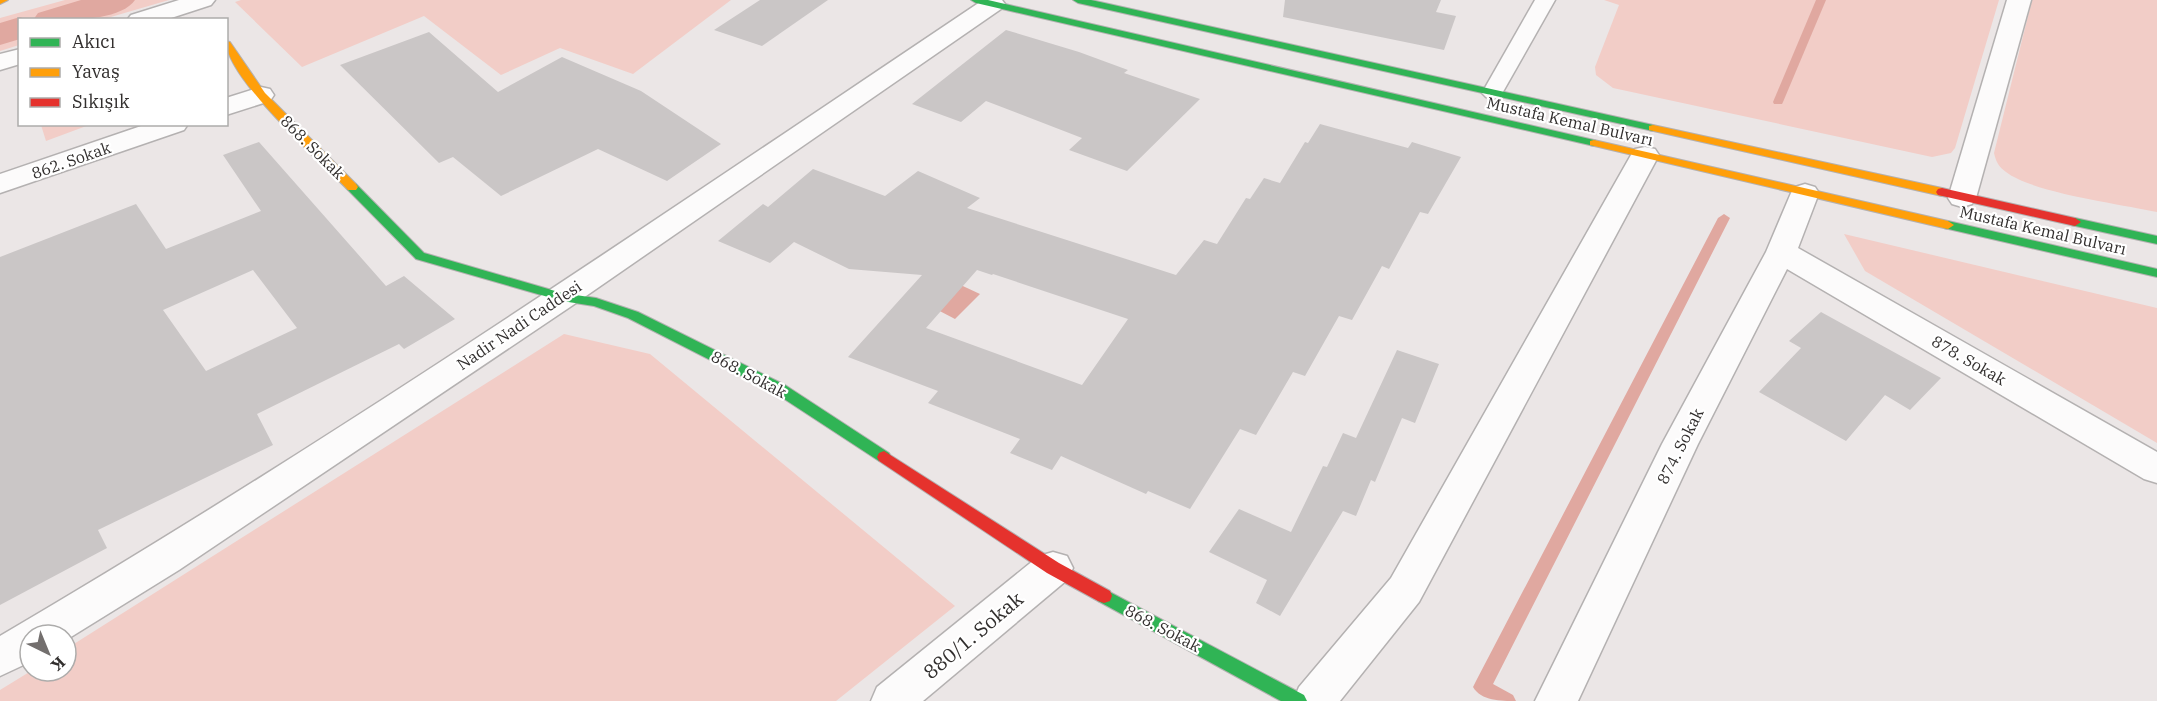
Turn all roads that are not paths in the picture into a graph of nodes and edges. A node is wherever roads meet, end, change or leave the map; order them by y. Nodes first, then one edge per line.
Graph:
1 (1078, 0) edge
2 (1545, 0) edge
3 (2019, 0) edge
4 (984, 2) edge
5 (204, 7) edge
6 (149, 18) edge
7 (228, 47) edge
8 (18, 57) edge
9 (0, 62) edge
10 (1493, 93) junction
11 (261, 95) junction
12 (228, 106) edge
13 (169, 126) edge
14 (1645, 155) junction
15 (0, 184) edge
16 (1805, 193) junction
17 (1962, 198) junction
18 (2157, 240) edge
19 (1781, 252) junction
20 (2157, 273) edge
21 (562, 297) junction
22 (2157, 469) edge
23 (1053, 568) junction
24 (59, 623) edge
25 (18, 647) edge
26 (0, 658) edge
27 (892, 701) edge
28 (1298, 701) edge
29 (1314, 701) edge
30 (1556, 701) edge

1 - 10 main road, Mustafa Kemal Bulvarı
2 - 10 lane
3 - 17 street
4 - 14 main road, Mustafa Kemal Bulvarı
4 - 21 street, Nadir Nadi Caddesi
5 - 6 street
7 - 11 main road, 868. Sokak
8 - 9 street
10 - 17 main road, Mustafa Kemal Bulvarı
11 - 12 street
11 - 21 main road, 868. Sokak
13 - 15 street, 862. Sokak
14 - 16 main road, Mustafa Kemal Bulvarı
14 - 29 street
16 - 19 street, 874. Sokak
16 - 20 main road, Mustafa Kemal Bulvarı
17 - 18 main road, Mustafa Kemal Bulvarı
19 - 22 street, 878. Sokak
19 - 30 street, 874. Sokak
21 - 23 main road, 868. Sokak
21 - 24 street, Nadir Nadi Caddesi
23 - 27 street, 880/1. Sokak
23 - 28 main road, 868. Sokak
25 - 26 street

